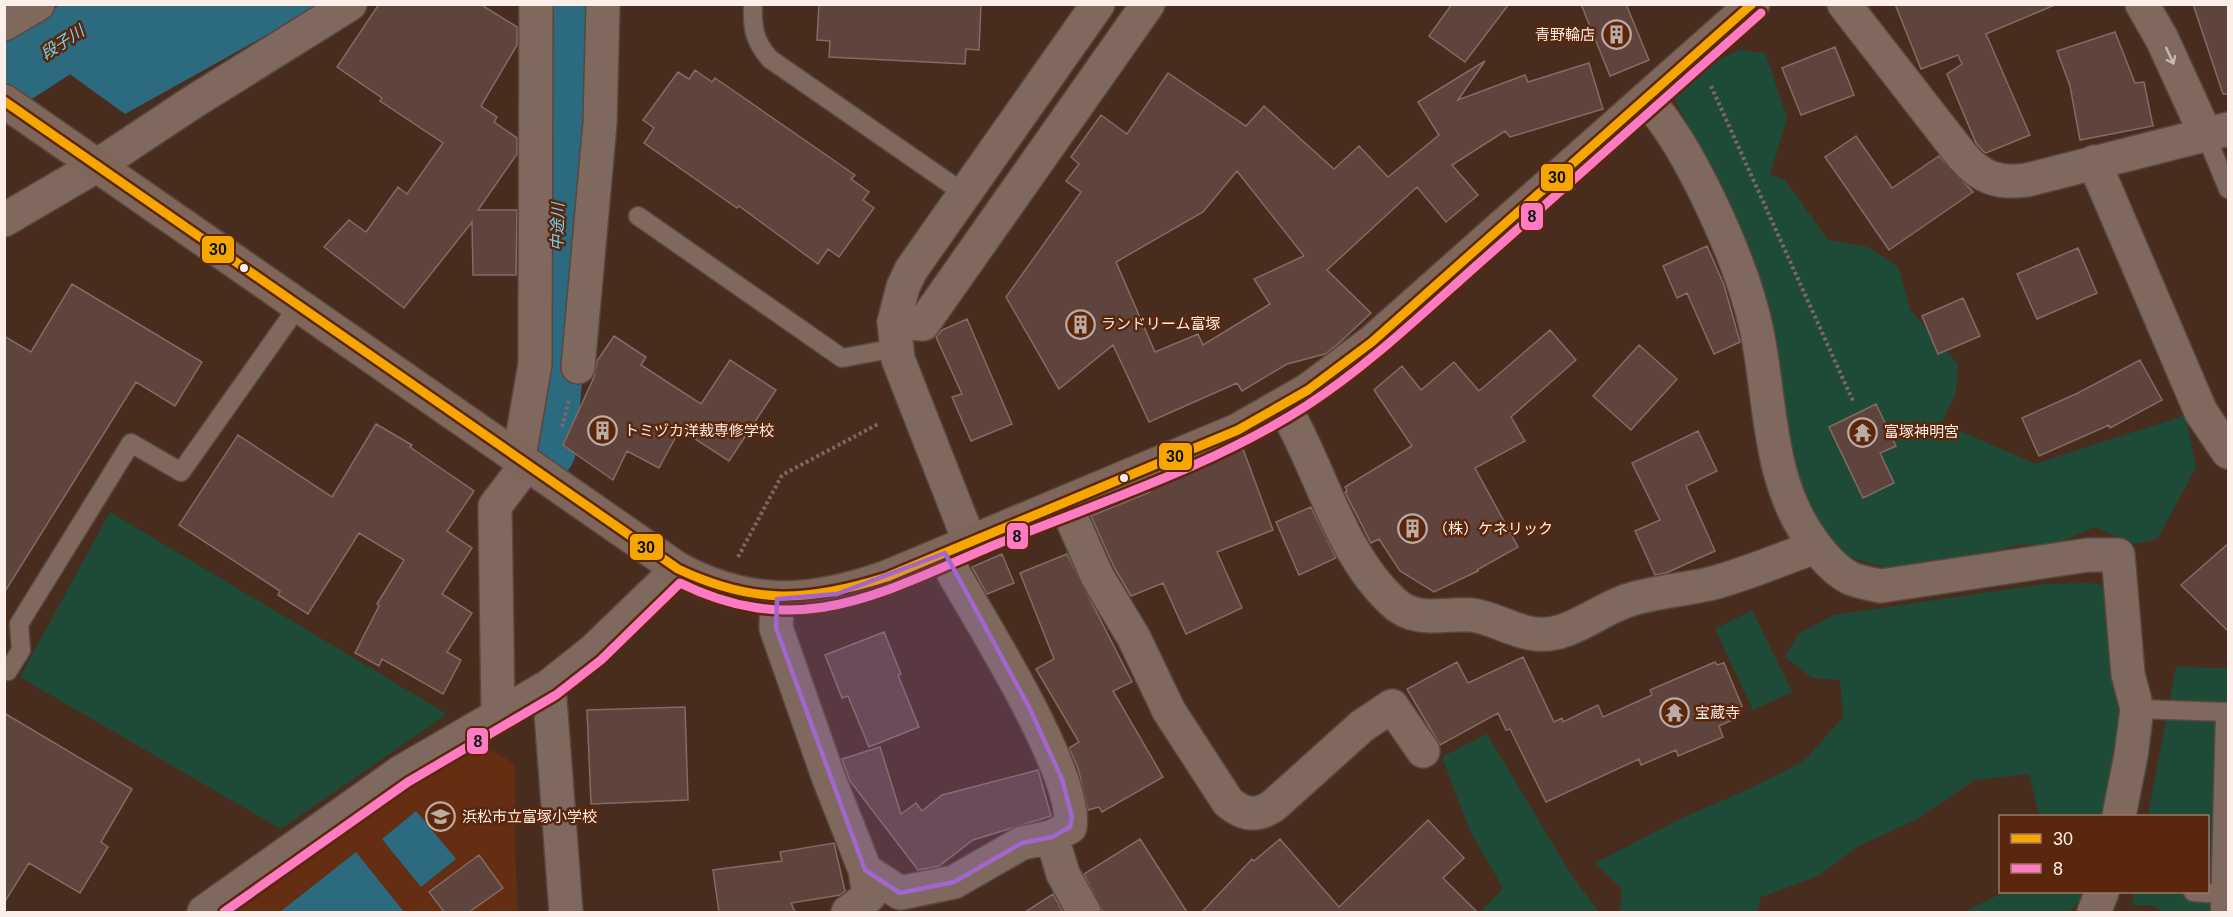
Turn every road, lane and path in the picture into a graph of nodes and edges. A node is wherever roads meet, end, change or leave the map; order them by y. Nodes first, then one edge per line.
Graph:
1 (38, 4) edge
2 (350, 4) edge
3 (536, 4) edge
4 (603, 4) edge
5 (753, 4) edge
6 (1098, 4) edge
7 (1148, 4) edge
8 (1753, 4) edge
9 (1844, 4) edge
10 (2142, 4) edge
11 (4, 24) edge
12 (1690, 60) junction
13 (1646, 99) junction
14 (4, 102) edge
15 (2217, 131) edge
16 (2094, 162) junction
17 (98, 165) junction
18 (2229, 189) edge
19 (964, 194) junction
20 (638, 216) dead end
21 (4, 220) edge
22 (299, 304) junction
23 (895, 335) junction
24 (578, 367) joint
25 (1853, 401) dead end
26 (1283, 405) junction
27 (880, 423) dead end
28 (2229, 452) edge
29 (532, 467) junction
30 (1065, 503) junction
31 (1816, 547) junction
32 (957, 548) junction
33 (738, 559) dead end
34 (678, 569) junction
35 (777, 599) junction
36 (12, 621) edge
37 (4, 671) edge
38 (549, 686) junction
39 (2137, 709) junction
40 (2227, 713) edge
41 (498, 714) junction
42 (1423, 751) dead end
43 (2119, 815) edge
44 (1052, 837) junction
45 (865, 870) junction
46 (2101, 893) edge
47 (2200, 893) edge
48 (2223, 899) edge
49 (204, 912) edge
50 (566, 912) edge
51 (848, 912) edge
52 (1084, 912) edge
53 (2094, 912) edge

1 - 11 street
2 - 17 street
3 - 29 street
4 - 24 street
5 - 19 lane
6 - 19 street
7 - 23 street
8 - 12 main road
9 - 16 street
10 -> 15 street
12 - 13 main road
12 - 25 path
13 - 26 main road
13 - 31 street
14 - 17 main road
15 - 16 street
15 - 18 lane
16 - 28 street
17 - 21 street
17 - 22 main road
19 - 23 street
20 - 23 lane
22 - 29 main road
22 - 36 lane
23 - 32 street
24 - 29 path
26 - 30 main road
26 - 31 street
27 - 33 path
29 - 34 main road
29 - 41 street
30 - 32 main road
30 - 42 street
31 - 39 street
32 - 35 main road
32 - 44 street
34 - 35 main road
34 - 38 street
35 - 45 street
36 - 37 lane
38 - 41 street
38 - 50 street
39 - 40 lane
39 - 43 street
40 - 48 lane
41 - 49 street
44 - 45 street
44 - 52 street
45 - 51 street
46 - 53 street
47 - 48 lane

